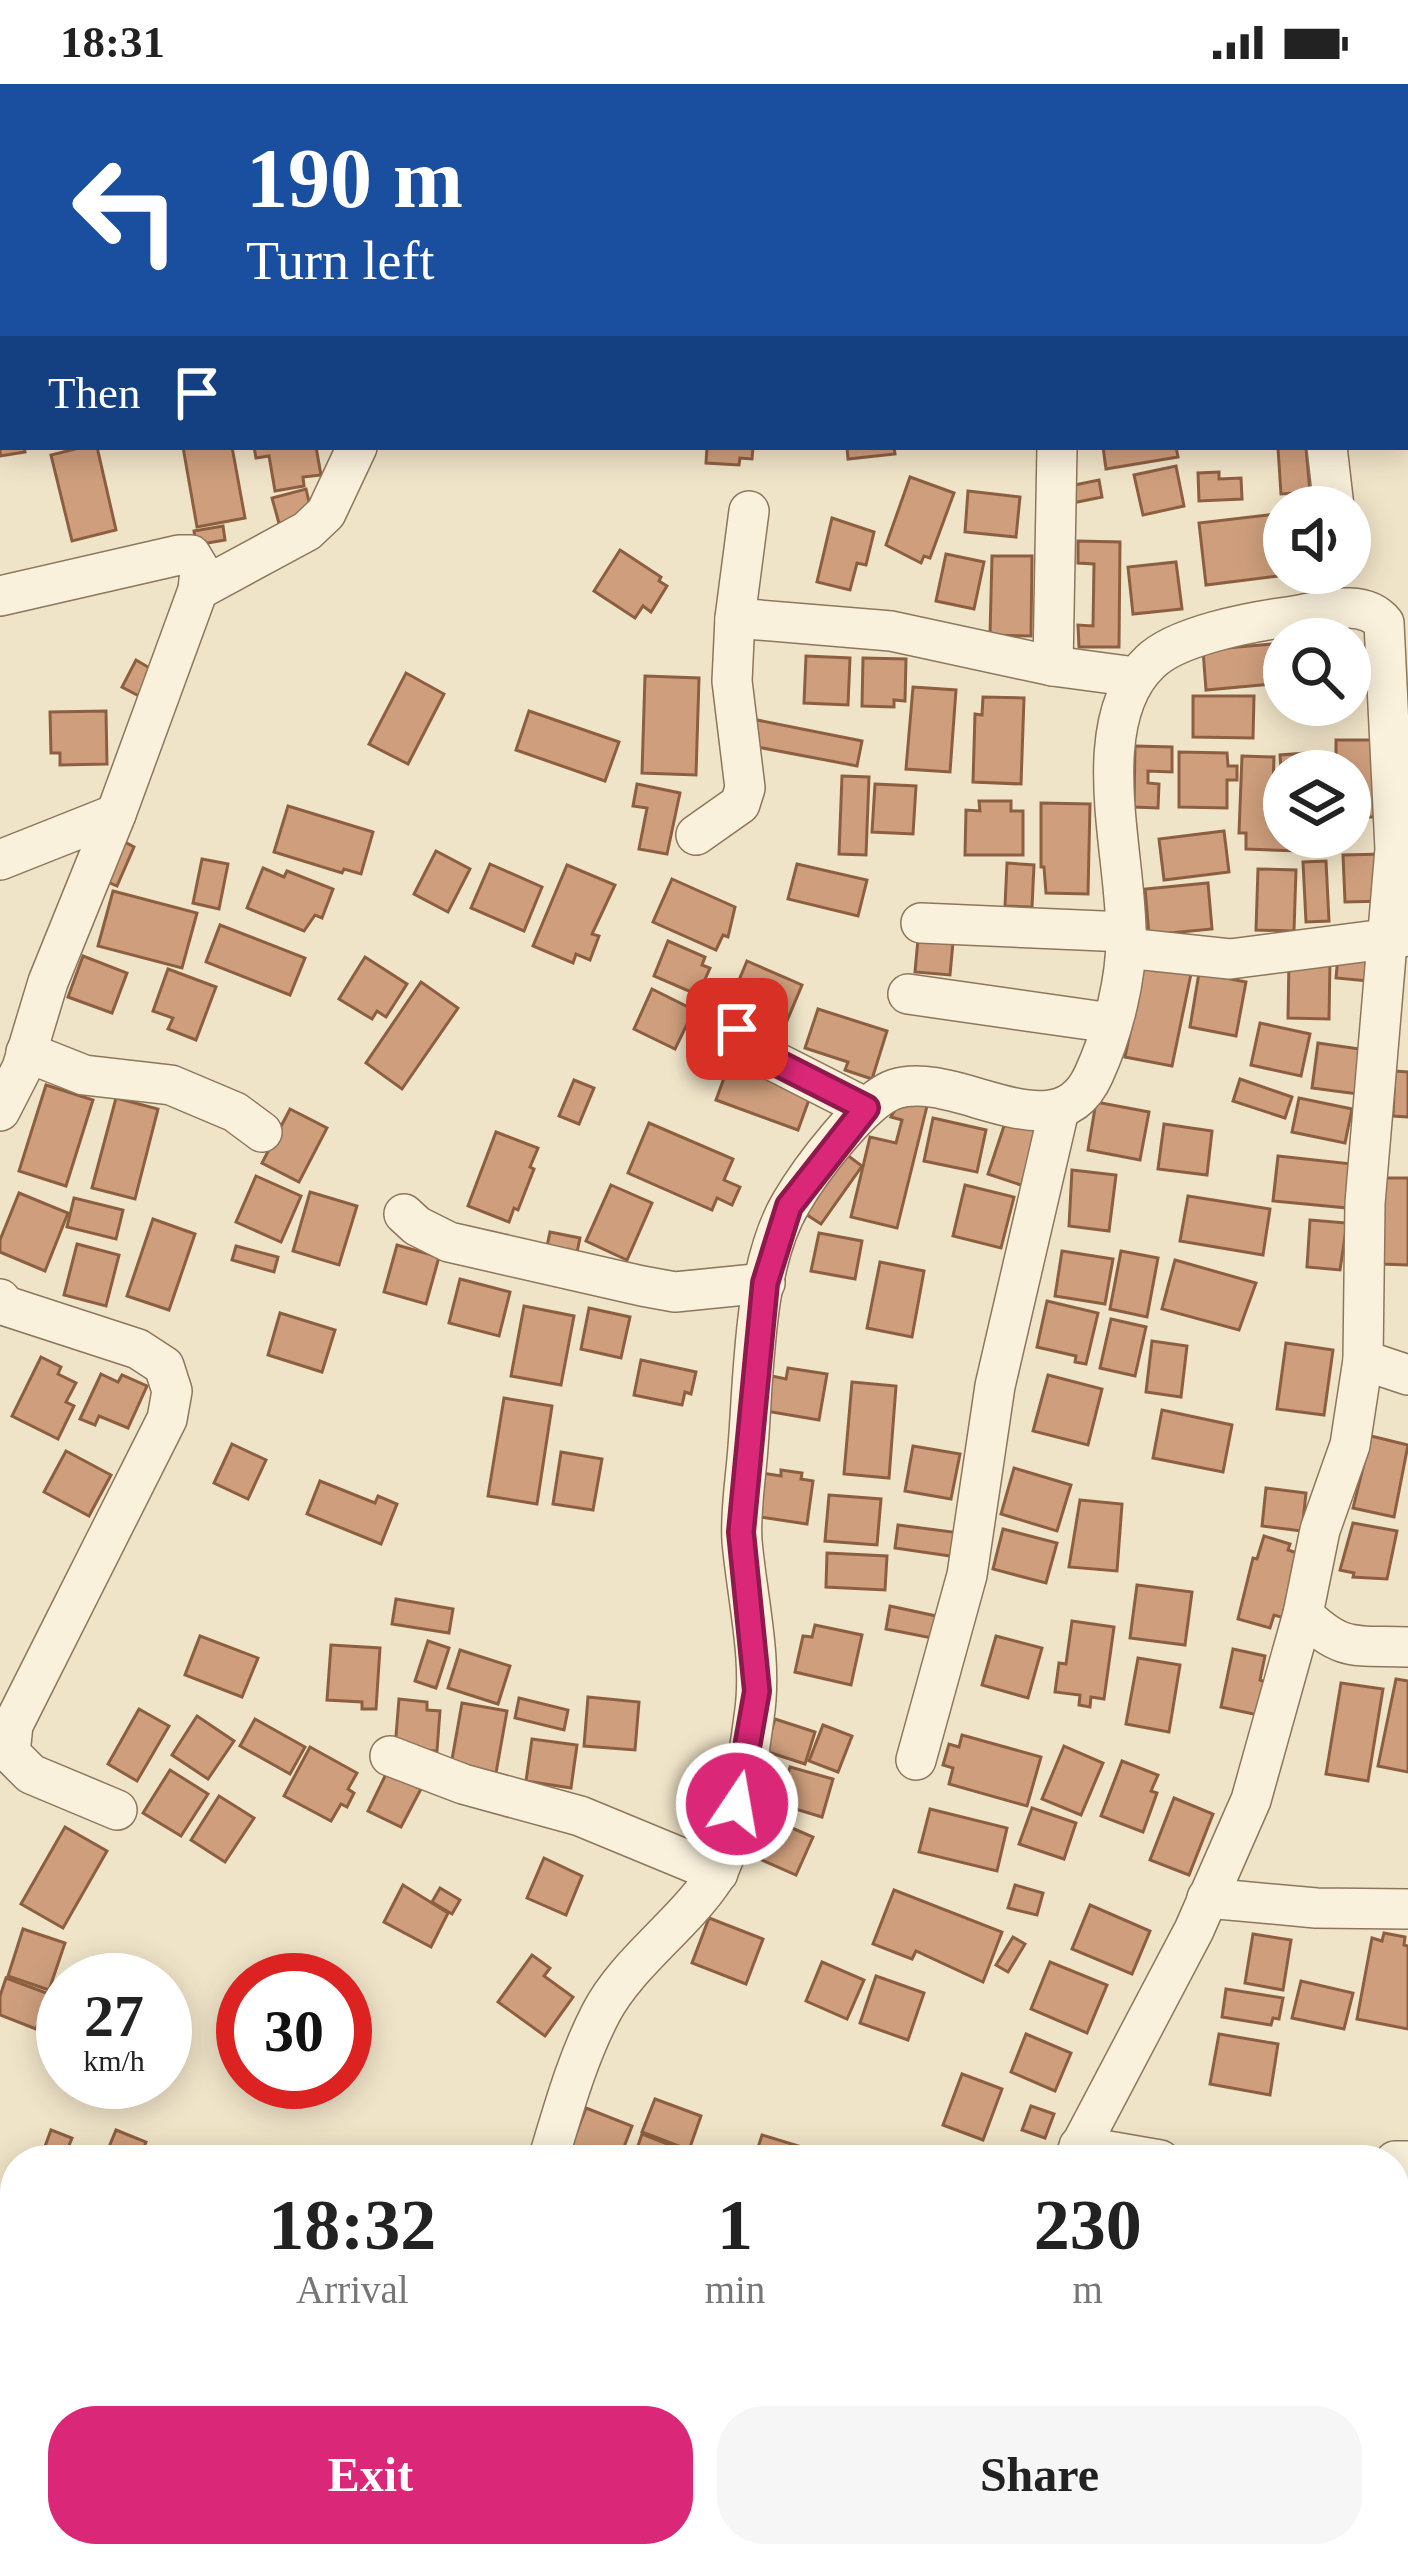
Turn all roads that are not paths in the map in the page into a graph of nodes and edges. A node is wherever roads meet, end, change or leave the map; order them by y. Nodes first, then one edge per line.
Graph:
1 (356, 450) edge
2 (1057, 450) edge
3 (1327, 450) edge
4 (1332, 486) edge
5 (748, 511) dead end
6 (195, 573) junction
7 (1326, 594) edge
8 (0, 596) edge
9 (1324, 613) junction
10 (735, 618) junction
11 (1053, 666) junction
12 (1135, 677) junction
13 (116, 814) junction
14 (696, 835) dead end
15 (0, 860) edge
16 (922, 923) dead end
17 (1399, 935) edge
18 (1126, 940) junction
19 (908, 994) dead end
20 (1112, 1023) junction
21 (737, 1029) dead end
22 (26, 1052) junction
23 (866, 1108) junction
24 (1058, 1110) junction
25 (0, 1111) edge
26 (262, 1132) dead end
27 (404, 1214) dead end
28 (765, 1283) junction
29 (0, 1300) edge
30 (1363, 1360) junction
31 (1408, 1375) edge
32 (1303, 1614) junction
33 (1408, 1646) edge
34 (390, 1756) dead end
35 (916, 1760) dead end
36 (117, 1810) dead end
37 (718, 1873) junction
38 (1207, 1898) junction
39 (1408, 1909) edge
40 (553, 2145) edge
41 (1080, 2145) edge

1 - 6 street
2 - 11 street
3 - 4 street
5 - 10 street
6 - 8 street
6 - 13 street
7 - 9 street
9 - 12 street
9 - 17 street
10 - 11 street
10 - 14 street
11 - 12 street
12 - 18 street
13 - 15 street
13 - 22 street
16 - 18 street
17 - 18 street
17 - 30 street
18 - 20 street
19 - 20 street
20 - 24 street
21 - 23 street
22 - 25 street
22 - 26 street
23 - 24 street
23 - 28 street
24 - 35 street
27 - 28 street
28 - 37 street
29 - 36 street
30 - 31 street
30 - 32 street
32 - 33 street
32 - 38 street
34 - 37 street
37 - 40 street
38 - 39 street
38 - 41 street

